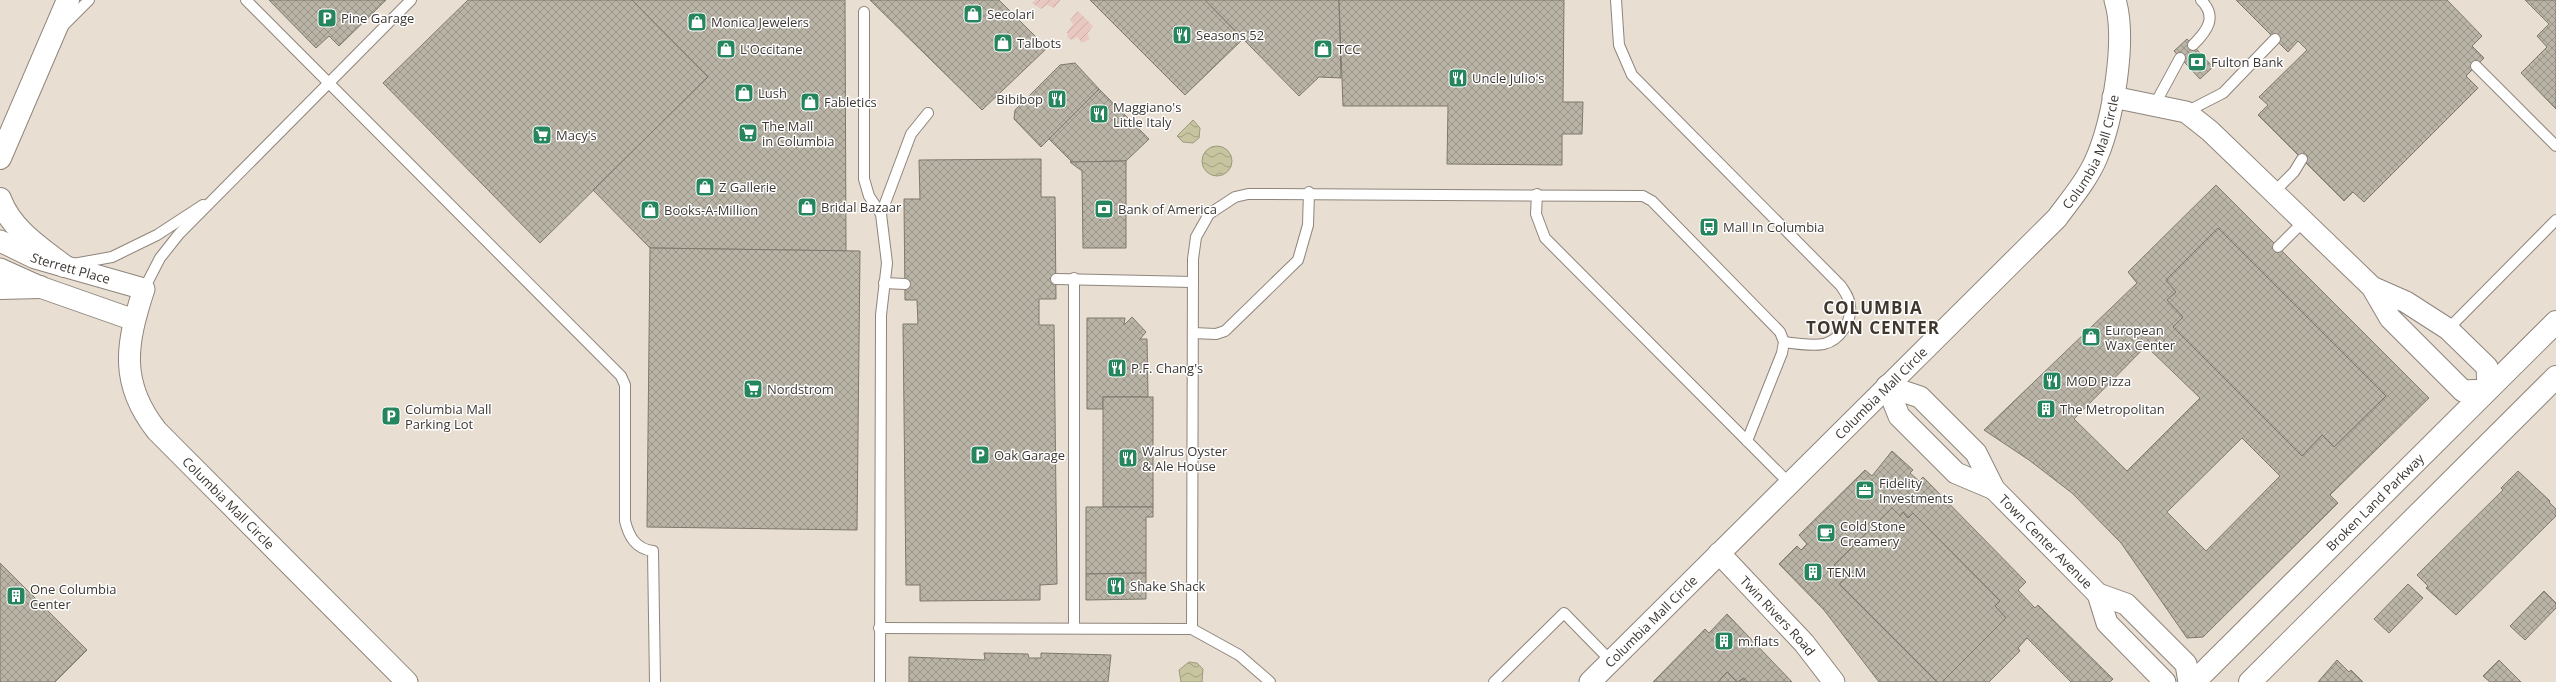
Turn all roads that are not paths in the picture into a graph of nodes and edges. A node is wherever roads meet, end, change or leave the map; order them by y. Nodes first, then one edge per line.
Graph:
1 (68, 0) edge
2 (89, 0) edge
3 (246, 0) edge
4 (411, 0) edge
5 (1616, 0) edge
6 (2115, 0) edge
7 (2201, 0) edge
8 (864, 12) dead end
9 (55, 33) junction
10 (2275, 39) dead end
11 (2193, 45) dead end
12 (2180, 58) dead end
13 (2476, 66) dead end
14 (328, 84) junction
15 (2113, 97) junction
16 (2155, 104) junction
17 (2186, 112) junction
18 (928, 113) dead end
19 (2556, 146) edge
20 (0, 158) edge
21 (2302, 159) dead end
22 (1309, 192) junction
23 (2273, 193) junction
24 (220, 194) junction
25 (1537, 194) junction
26 (0, 199) edge
27 (881, 214) junction
28 (2556, 220) edge
29 (2303, 222) junction
30 (0, 241) edge
31 (2278, 247) dead end
32 (64, 266) junction
33 (0, 269) edge
34 (1074, 278) junction
35 (1056, 279) dead end
36 (1193, 282) junction
37 (884, 283) junction
38 (905, 284) dead end
39 (40, 287) junction
40 (2372, 287) junction
41 (0, 288) edge
42 (144, 289) junction
43 (134, 320) junction
44 (2556, 322) edge
45 (2448, 329) junction
46 (1192, 333) junction
47 (1784, 342) junction
48 (2556, 377) edge
49 (1888, 386) junction
50 (2488, 390) junction
51 (1747, 441) junction
52 (1789, 483) junction
53 (1994, 489) junction
54 (1719, 554) junction
55 (2098, 594) junction
56 (880, 628) junction
57 (1074, 628) junction
58 (1192, 629) junction
59 (1611, 660) junction
60 (407, 682) edge
61 (655, 682) edge
62 (880, 682) edge
63 (1270, 682) edge
64 (1494, 682) edge
65 (1590, 682) edge
66 (1834, 682) edge
67 (2164, 682) edge
68 (2189, 682) edge
69 (2194, 682) edge
70 (2250, 682) edge

1 - 9 street
2 - 9 lane
3 - 14 lane
4 - 14 lane
5 - 47 lane
6 - 15 street, Columbia Mall Circle
7 - 11 lane
8 - 27 lane
9 - 20 street
10 - 17 lane
12 - 16 lane
13 - 19 lane
14 - 24 lane
14 - 61 lane
15 - 16 street
15 - 49 street, Columbia Mall Circle
16 - 17 street
17 - 23 street
18 - 27 lane
21 - 23 lane
22 - 25 lane
22 - 36 lane
22 - 46 lane
23 - 29 street
24 - 32 lane
24 - 42 lane
25 - 47 lane
25 - 51 lane
26 - 32 street
27 - 37 lane
28 - 45 lane
29 - 31 lane
29 - 40 street
30 - 32 street, Sterrett Place
32 - 42 street, Sterrett Place
33 - 39 street, Sterrett Place
34 - 35 lane
34 - 36 lane
34 - 57 lane
36 - 46 lane
37 - 38 lane
37 - 56 lane
39 - 41 street
39 - 43 street, Sterrett Place
40 - 45 street
40 - 50 street
42 - 43 street, Columbia Mall Circle
43 - 60 street, Columbia Mall Circle
44 - 50 street, Broken Land Parkway
45 - 50 street
46 - 58 lane
47 - 51 lane
48 - 70 street
49 - 52 street, Columbia Mall Circle
49 - 53 street, Town Center Avenue
49 - 53 street, Town Center Avenue
50 - 69 street, Broken Land Parkway
51 - 52 lane
52 - 54 street, Columbia Mall Circle
53 - 55 street, Town Center Avenue
54 - 59 street, Columbia Mall Circle
54 - 66 street, Twin Rivers Road
55 - 67 street, Town Center Avenue
55 - 68 street, Town Center Avenue
56 - 57 lane
56 - 62 lane
57 - 58 lane
58 - 63 lane
59 - 64 lane
59 - 65 street, Columbia Mall Circle

